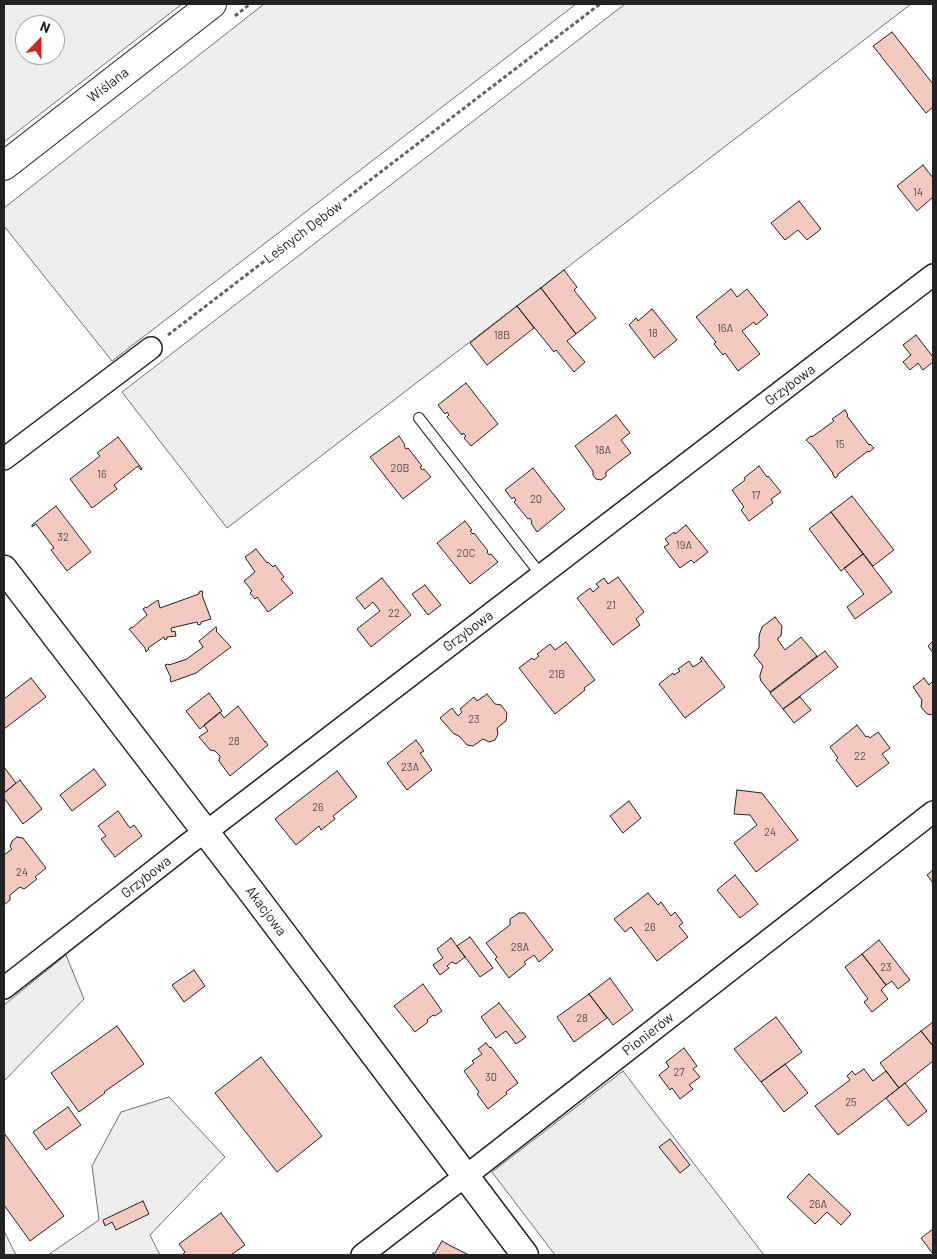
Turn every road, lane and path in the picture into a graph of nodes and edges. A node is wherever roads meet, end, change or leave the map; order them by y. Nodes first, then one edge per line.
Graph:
1 (212, 4) edge
2 (600, 4) edge
3 (4, 166) edge
4 (933, 275) edge
5 (151, 348) joint
6 (420, 418) dead end
7 (4, 459) edge
8 (4, 569) edge
9 (541, 575) junction
10 (933, 812) edge
11 (206, 832) junction
12 (4, 988) edge
13 (466, 1176) junction
14 (362, 1255) edge
15 (525, 1255) edge

1 - 3 main road, Wiślana
2 - 5 path, Leśnych Dębów
4 - 9 street, Grzybowa
5 - 7 street
6 - 9 lane
8 - 11 street, Akacjowa
9 - 11 street, Grzybowa
10 - 13 street, Pionierów
11 - 12 street, Grzybowa
11 - 13 street, Akacjowa
13 - 14 street, Pionierów
13 - 15 street, Akacjowa

